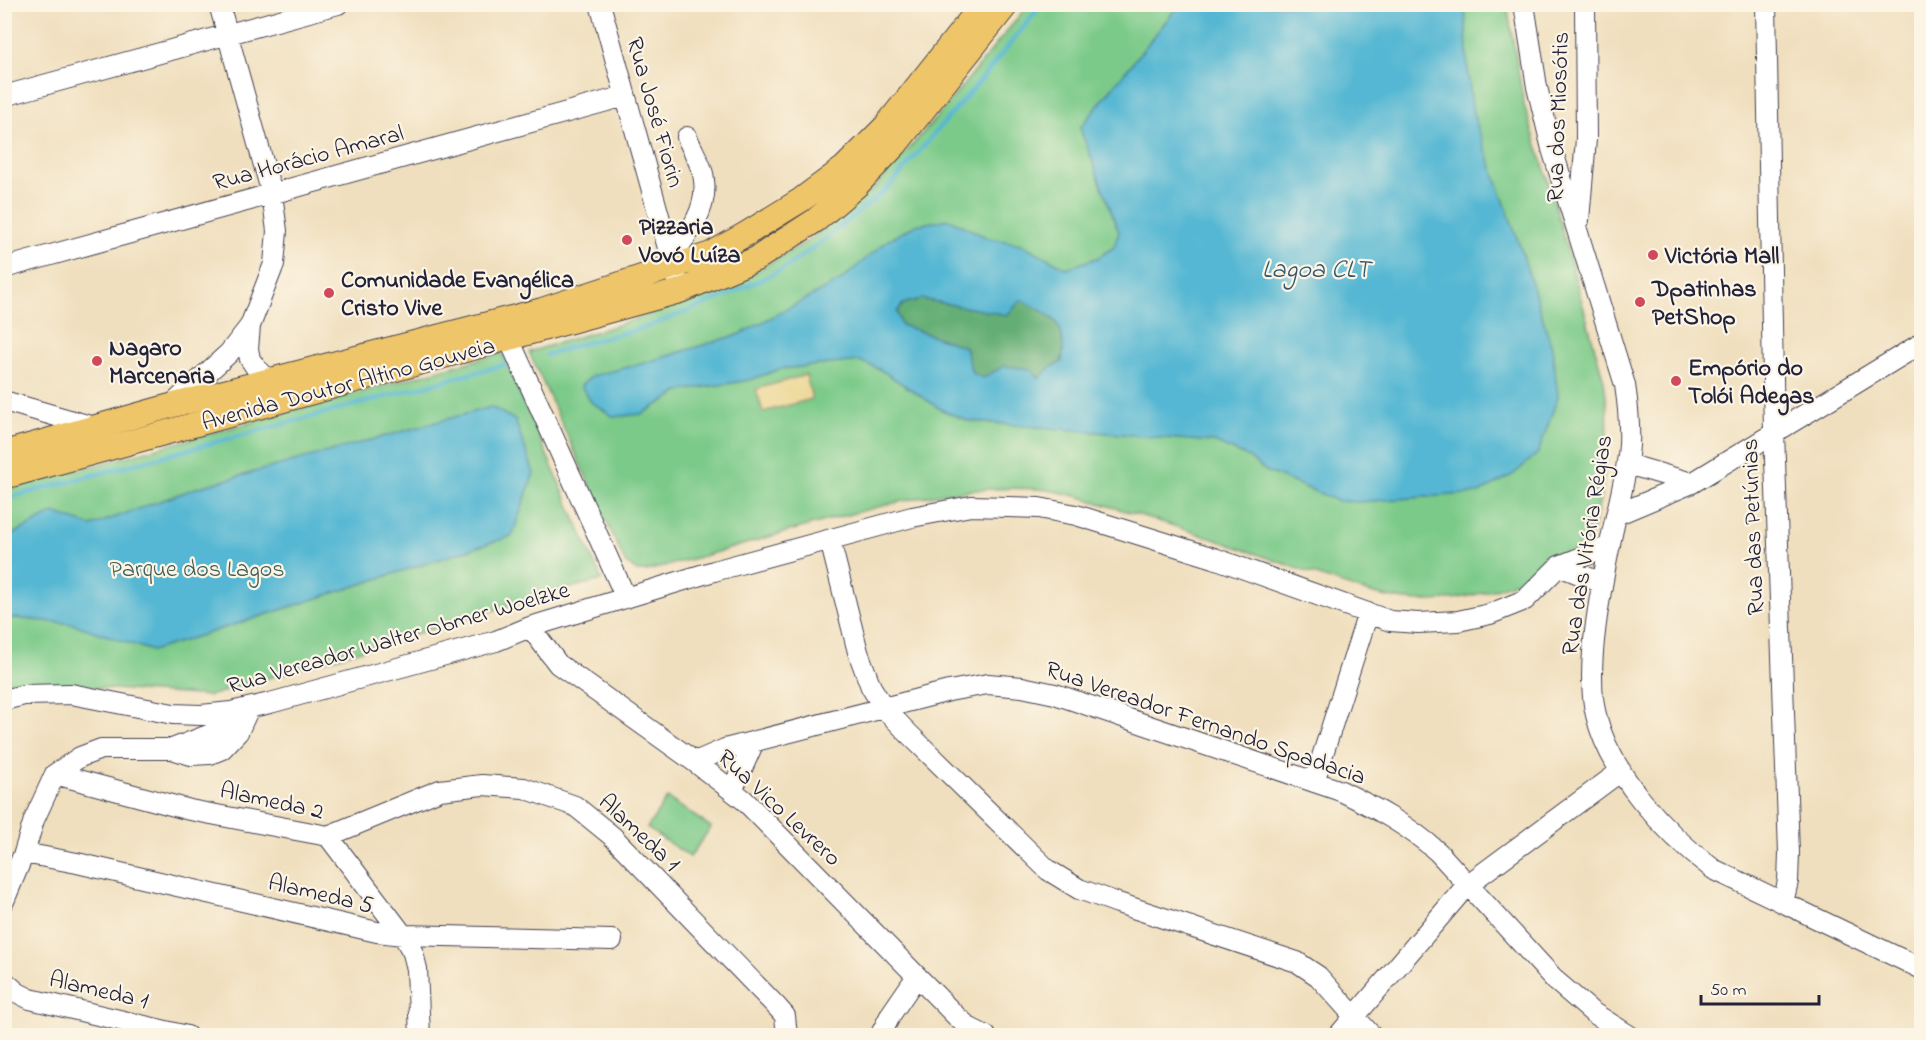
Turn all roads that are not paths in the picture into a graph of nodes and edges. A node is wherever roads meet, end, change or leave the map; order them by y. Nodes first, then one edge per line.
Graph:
1 (219, 4) edge
2 (338, 4) edge
3 (600, 4) edge
4 (984, 4) edge
5 (1007, 4) edge
6 (1524, 4) edge
7 (1585, 4) edge
8 (1766, 4) edge
9 (228, 34) junction
10 (4, 96) edge
11 (625, 96) junction
12 (687, 137) dead end
13 (272, 194) junction
14 (1578, 232) junction
15 (672, 262) junction
16 (4, 268) edge
17 (680, 291) junction
18 (542, 310) junction
19 (250, 326) junction
20 (509, 339) junction
21 (1922, 343) edge
22 (270, 381) junction
23 (4, 401) edge
24 (170, 406) junction
25 (94, 427) junction
26 (175, 431) junction
27 (1774, 432) junction
28 (4, 453) edge
29 (1627, 464) junction
30 (4, 477) edge
31 (1692, 483) junction
32 (1616, 516) junction
33 (830, 540) junction
34 (1610, 546) junction
35 (1559, 566) junction
36 (1602, 583) junction
37 (626, 597) junction
38 (1368, 613) junction
39 (531, 627) junction
40 (4, 700) edge
41 (884, 708) junction
42 (240, 710) junction
43 (754, 742) junction
44 (695, 762) junction
45 (1621, 771) junction
46 (55, 774) junction
47 (1314, 782) junction
48 (732, 791) junction
49 (328, 836) junction
50 (24, 853) junction
51 (1467, 885) junction
52 (4, 901) edge
53 (1783, 903) junction
54 (403, 935) junction
55 (612, 940) dead end
56 (1922, 969) edge
57 (917, 976) junction
58 (4, 981) edge
59 (1355, 1016) junction
60 (187, 1035) edge
61 (420, 1035) edge
62 (787, 1035) edge
63 (880, 1035) edge
64 (986, 1035) edge
65 (1338, 1035) edge
66 (1372, 1035) edge
67 (1630, 1035) edge

1 - 9 street
2 - 9 street
3 - 11 street, Rua José Fiorin
4 - 15 main road, Avenida Doutor Altino Gouveia
5 - 17 main road, Avenida Doutor Altino Gouveia
6 - 14 street, Rua das Vitória Régias
7 - 14 street, Rua dos Miosótis
8 - 27 street, Rua das Petúnias
9 - 10 street
9 - 13 street
11 - 13 street, Rua Horácio Amaral
11 - 15 street, Rua José Fiorin
12 - 15 street
13 - 16 street, Rua Horácio Amaral
13 - 19 street
14 - 29 street, Rua das Vitória Régias
15 - 17 street, Rua José Fiorin
15 - 18 main road, Avenida Doutor Altino Gouveia
17 - 20 main road, Avenida Doutor Altino Gouveia
18 - 20 street
18 - 22 main road, Avenida Doutor Altino Gouveia
19 - 22 street
19 - 24 street
20 - 26 main road, Avenida Doutor Altino Gouveia
20 - 37 street
21 - 27 street
22 - 24 main road, Avenida Doutor Altino Gouveia
23 - 25 street
24 - 25 main road, Avenida Doutor Altino Gouveia
24 - 26 street
25 - 28 main road, Avenida Doutor Altino Gouveia
26 - 30 main road, Avenida Doutor Altino Gouveia
27 - 31 street
27 - 53 street, Rua das Petúnias
29 - 31 street
29 - 32 street, Rua das Vitória Régias
31 - 32 street
32 - 34 street, Rua das Vitória Régias
33 - 37 street, Rua Vereador Walter Obmer Woelzke
33 - 38 street, Rua Vereador Walter Obmer Woelzke
33 - 41 street
34 - 35 street, Rua Vereador Walter Obmer Woelzke
34 - 36 street, Rua das Vitória Régias
35 - 36 street
35 - 38 street, Rua Vereador Walter Obmer Woelzke
36 - 45 street, Rua das Vitória Régias
37 - 39 street, Rua Vereador Walter Obmer Woelzke
38 - 47 street
39 - 42 street, Rua Vereador Walter Obmer Woelzke
39 - 44 street, Rua Vico Levrero
40 - 42 street, Rua Vereador Walter Obmer Woelzke
41 - 43 street, Rua Vereador Fernando Spadacia
41 - 47 street, Rua Vereador Fernando Spadacia
41 - 59 street
42 - 46 street
43 - 44 street, Rua Vereador Fernando Spadacia
43 - 48 street
44 - 48 street, Rua Vico Levrero
45 - 51 street
45 - 53 street, Rua das Vitória Régias
46 - 49 street, Alameda 2
46 - 50 street
47 - 51 street, Rua Vereador Fernando Spadacia
48 - 57 street, Rua Vico Levrero
49 - 54 street, Alameda 2
49 - 62 street, Alameda 1
50 - 52 street
50 - 54 street, Alameda 5
51 - 59 street
51 - 67 street, Rua Vereador Fernando Spadacia
53 - 56 street, Rua das Vitória Régias
54 - 55 street, Alameda 5
54 - 61 street, Alameda 2
57 - 63 street
57 - 64 street, Rua Vico Levrero
58 - 60 street, Alameda 1
59 - 65 street
59 - 66 street

